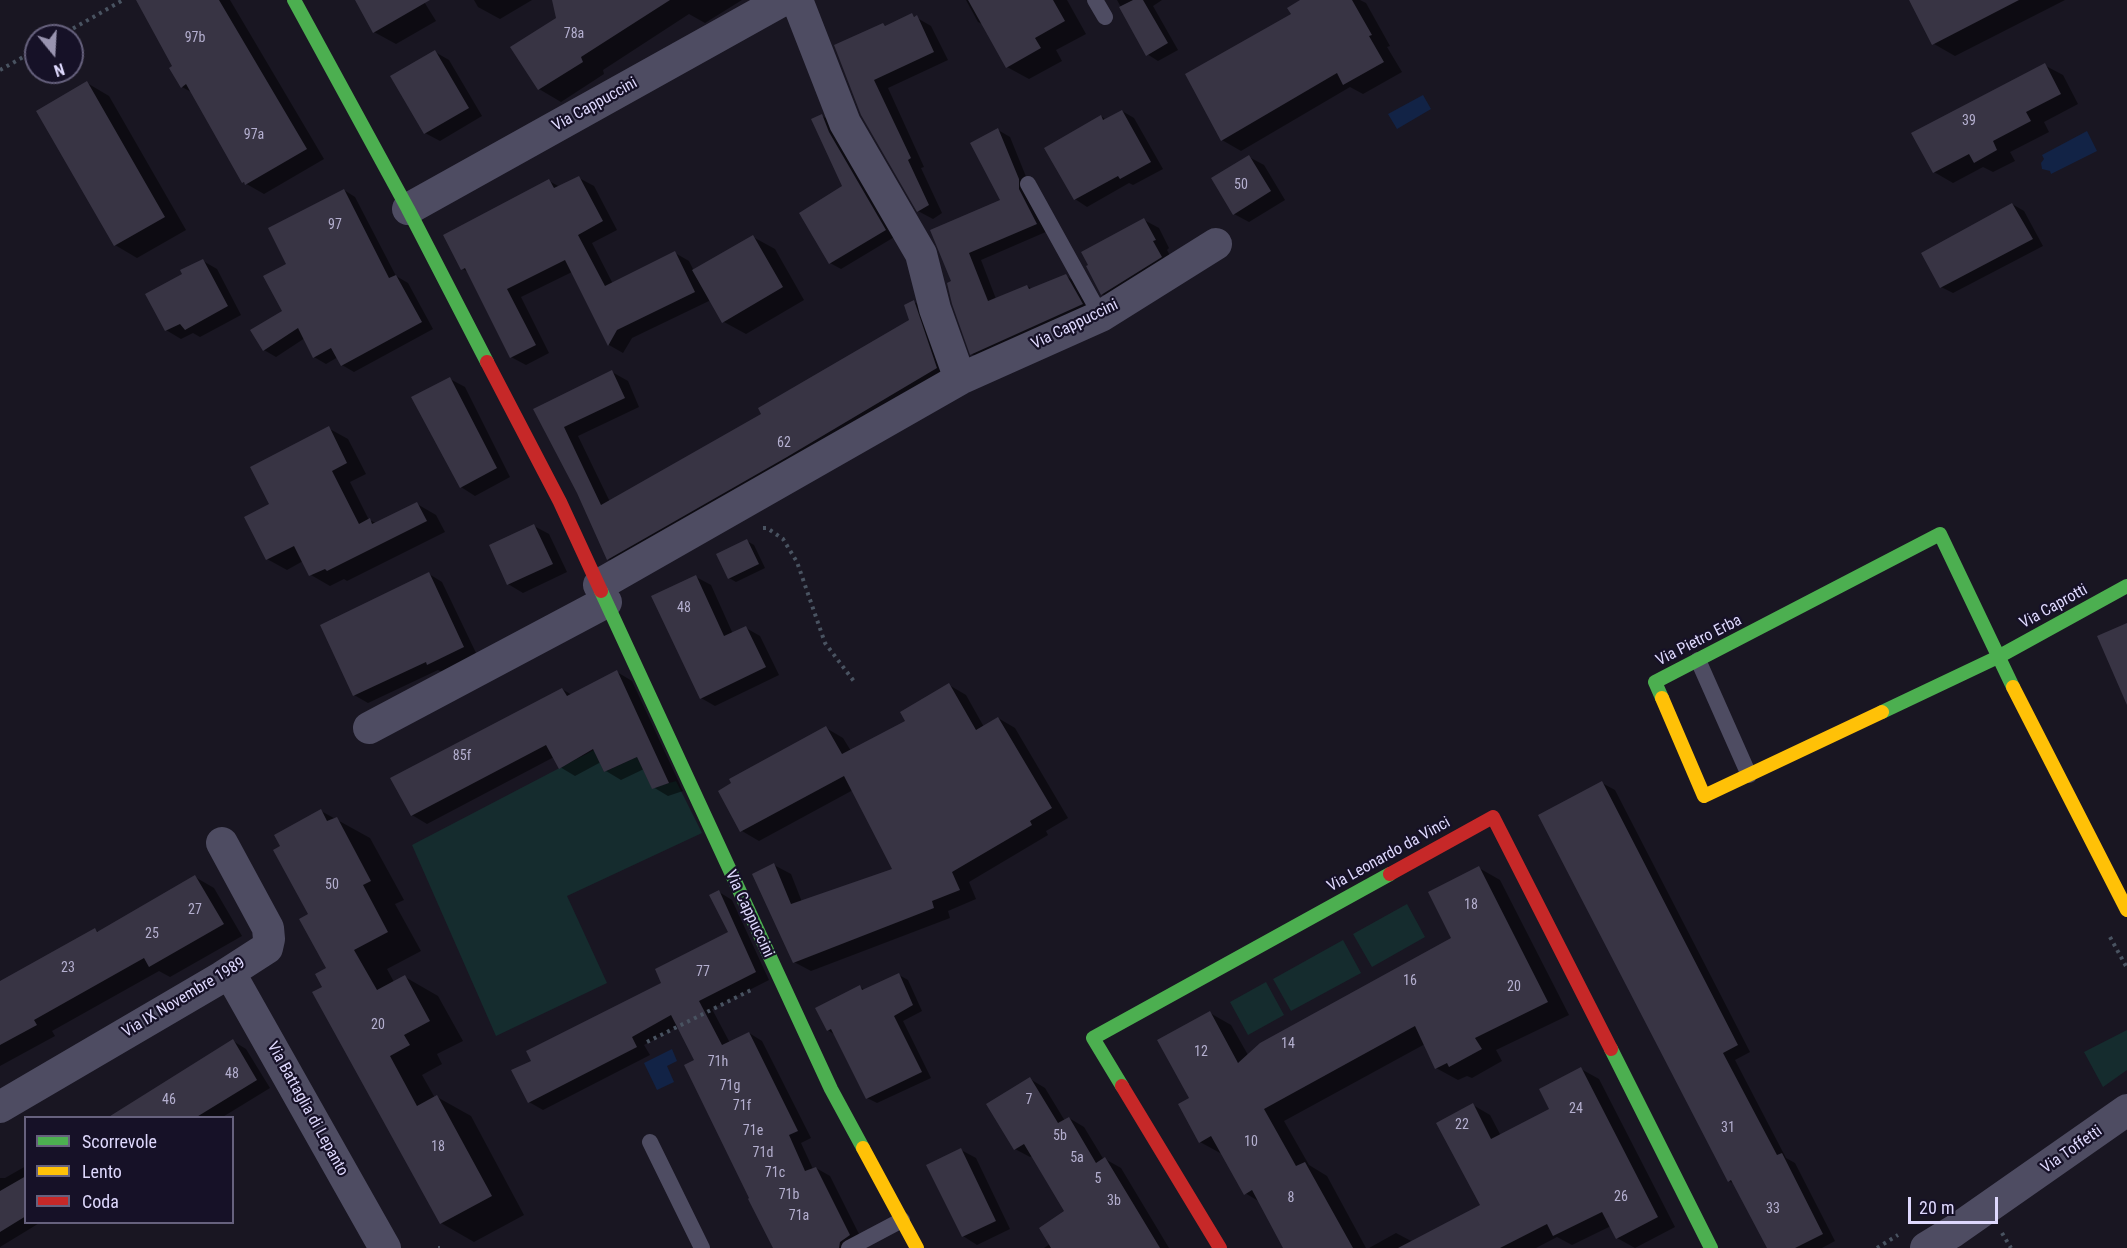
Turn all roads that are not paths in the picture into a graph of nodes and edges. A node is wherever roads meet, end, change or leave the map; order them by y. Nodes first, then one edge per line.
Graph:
1 (294, 0) edge
2 (783, 0) edge
3 (797, 0) edge
4 (1095, 0) edge
5 (1105, 17) dead end
6 (1028, 184) dead end
7 (408, 209) junction
8 (1216, 244) dead end
9 (1101, 316) junction
10 (960, 379) junction
11 (2127, 586) edge
12 (603, 594) junction
13 (1998, 657) junction
14 (1698, 660) junction
15 (369, 728) dead end
16 (1749, 775) junction
17 (222, 843) dead end
18 (2127, 910) edge
19 (222, 977) junction
20 (0, 1107) edge
21 (2127, 1110) edge
22 (650, 1142) dead end
23 (902, 1220) junction
24 (385, 1248) edge
25 (702, 1248) edge
26 (849, 1248) edge
27 (917, 1248) edge
28 (1220, 1248) edge
29 (1711, 1248) edge
30 (1926, 1248) edge

1 - 7 street, Via Cappuccini
2 - 7 street, Via Cappuccini
3 - 10 street
4 - 5 lane
6 - 9 lane
7 - 12 street, Via Cappuccini
8 - 9 street, Via Cappuccini
9 - 10 street, Via Cappuccini
10 - 12 street, Via Cappuccini
11 - 13 street, Via Caprotti
12 - 15 street, Via Cappuccini
12 - 23 street, Via Cappuccini
13 - 14 street, Via Pietro Erba
13 - 16 street, Via Pietro Erba
13 - 18 street, Via Pietro Erba
14 - 16 lane
14 - 16 street, Via Pietro Erba
17 - 19 street, Via IX Novembre 1989
19 - 20 street, Via IX Novembre 1989
19 - 24 street, Via Battaglia di Lepanto
21 - 30 street, Via Toffetti
22 - 25 lane
23 - 26 lane
23 - 27 street, Via Cappuccini
28 - 29 street, Via Leonardo da Vinci

